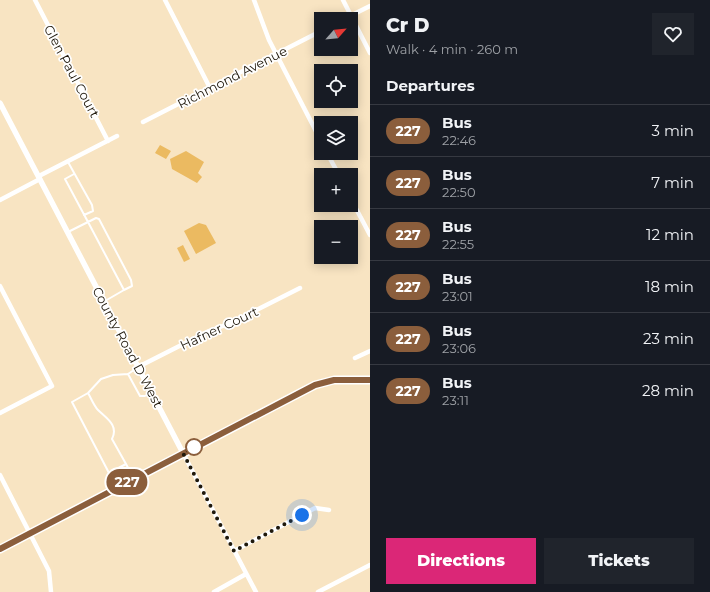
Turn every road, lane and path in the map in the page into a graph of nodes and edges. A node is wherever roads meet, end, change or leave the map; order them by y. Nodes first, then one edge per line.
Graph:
1 (165, 0) edge
2 (254, 0) edge
3 (343, 0) edge
4 (36, 1) edge
5 (370, 6) edge
6 (349, 12) edge
7 (357, 12) edge
8 (358, 29) edge
9 (314, 35) edge
10 (370, 53) edge
11 (276, 54) junction
12 (210, 88) junction
13 (0, 103) edge
14 (143, 122) dead end
15 (314, 127) edge
16 (117, 136) dead end
17 (108, 140) junction
18 (68, 161) junction
19 (74, 174) junction
20 (39, 178) junction
21 (0, 200) edge
22 (358, 212) edge
23 (84, 215) junction
24 (88, 222) junction
25 (68, 232) junction
26 (370, 235) edge
27 (0, 286) edge
28 (300, 288) dead end
29 (124, 290) junction
30 (104, 302) junction
31 (370, 351) edge
32 (355, 358) dead end
33 (138, 367) junction
34 (128, 374) junction
35 (370, 380) edge
36 (151, 392) junction
37 (88, 393) junction
38 (0, 413) edge
39 (183, 453) junction
40 (126, 464) junction
41 (0, 475) edge
42 (134, 479) junction
43 (330, 510) dead end
44 (30, 533) junction
45 (0, 549) edge
46 (234, 551) junction
47 (370, 565) edge
48 (246, 574) junction
49 (51, 592) edge
50 (214, 592) edge
51 (256, 592) edge
52 (318, 592) edge

1 - 12 street
2 - 11 street
3 - 6 street
4 - 17 street, Glen Paul Court
5 - 7 street
8 - 10 street
9 - 11 street, Richmond Avenue
11 - 12 street, Richmond Avenue
11 - 15 street
12 - 14 street, Richmond Avenue
13 - 20 street, County Road D West
16 - 17 street
17 - 18 street
18 - 19 lane
18 - 20 street
19 - 23 lane
19 - 23 lane
20 - 21 street
20 - 25 street, County Road D West
22 - 26 street
23 - 24 lane
24 - 25 lane
24 - 29 lane
24 - 29 lane
25 - 30 street, County Road D West
27 - 38 street
28 - 33 street, Hafner Court
29 - 30 lane
30 - 33 street, County Road D West
31 - 32 street
33 - 34 lane
33 - 36 street, County Road D West
34 - 36 lane
34 - 37 lane
35 - 39 street
36 - 39 street, County Road D West
37 - 40 lane
37 - 40 lane
39 - 42 street
39 - 46 street, County Road D West
40 - 42 lane
41 - 44 street
42 - 44 street
43 - 46 street
44 - 45 street
44 - 49 street
46 - 48 street, County Road D West
47 - 52 street
48 - 50 street
48 - 51 street, County Road D West

